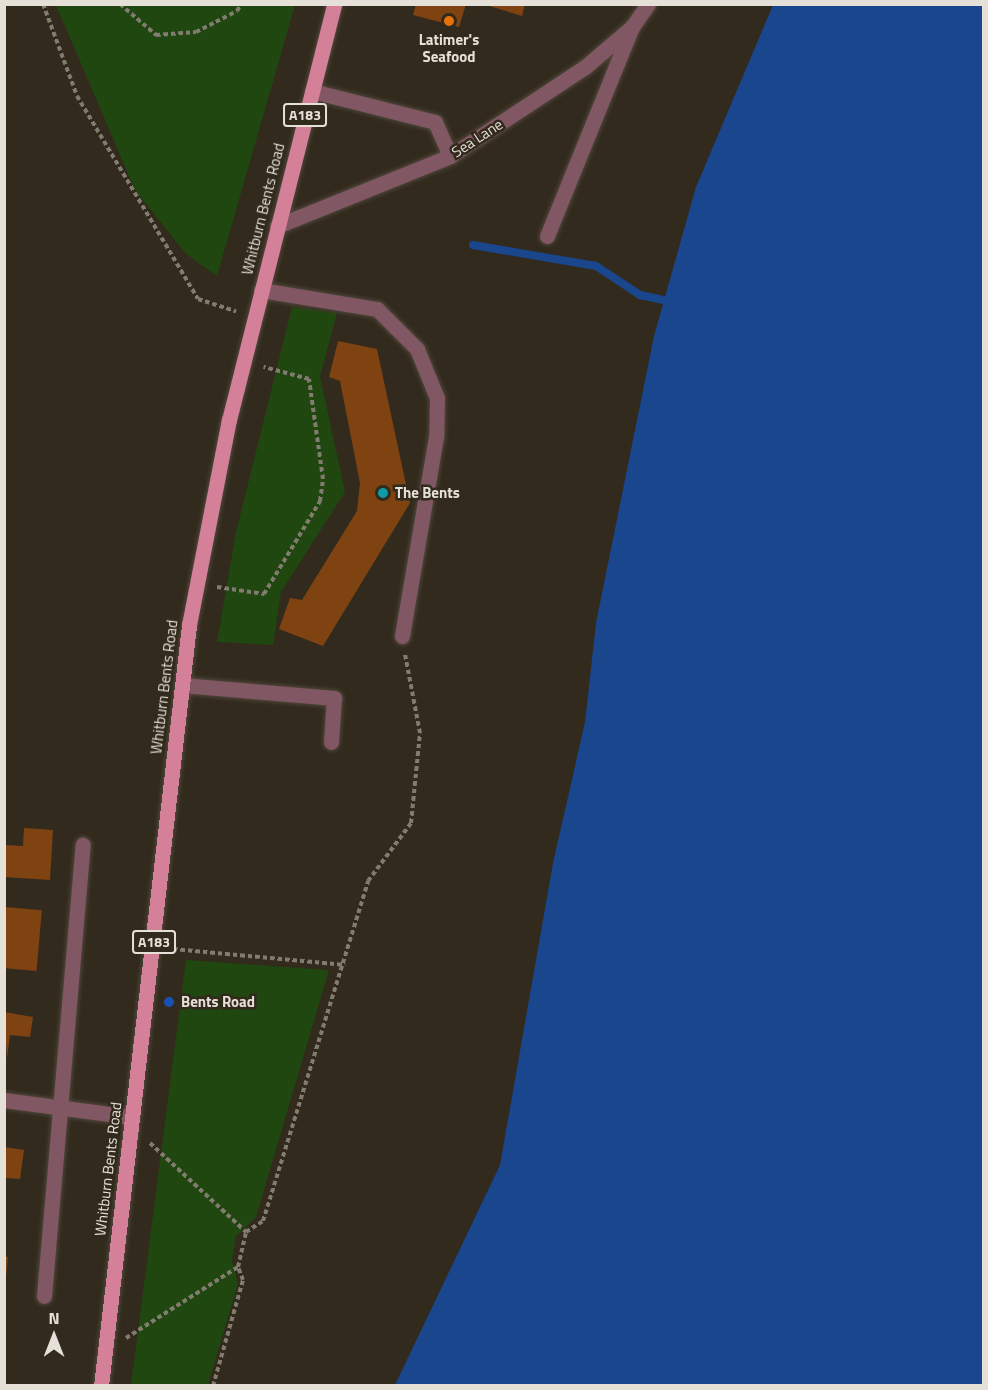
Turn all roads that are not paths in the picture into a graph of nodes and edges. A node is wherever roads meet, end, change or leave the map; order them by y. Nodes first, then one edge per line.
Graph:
1 (334, 4) edge
2 (648, 4) edge
3 (632, 27) junction
4 (312, 91) junction
5 (450, 156) junction
6 (277, 226) junction
7 (547, 236) dead end
8 (261, 290) junction
9 (402, 636) road end
10 (182, 685) junction
11 (331, 742) dead end
12 (83, 845) dead end
13 (4, 1100) edge
14 (61, 1107) junction
15 (132, 1117) junction
16 (44, 1296) dead end
17 (101, 1386) edge

1 - 4 main road, Whitburn Bents Road / A183
2 - 3 street, Sea Lane
3 - 5 street, Sea Lane
3 - 7 street
4 - 5 street
4 - 6 main road, Whitburn Bents Road / A183
5 - 6 street, Sea Lane
6 - 8 main road, Whitburn Bents Road / A183
8 - 9 street
8 - 10 main road, Whitburn Bents Road / A183
10 - 11 street
10 - 15 main road, Whitburn Bents Road / A183
12 - 14 street
13 - 14 street
14 - 15 street
14 - 16 street
15 - 17 main road, Whitburn Bents Road / A183

